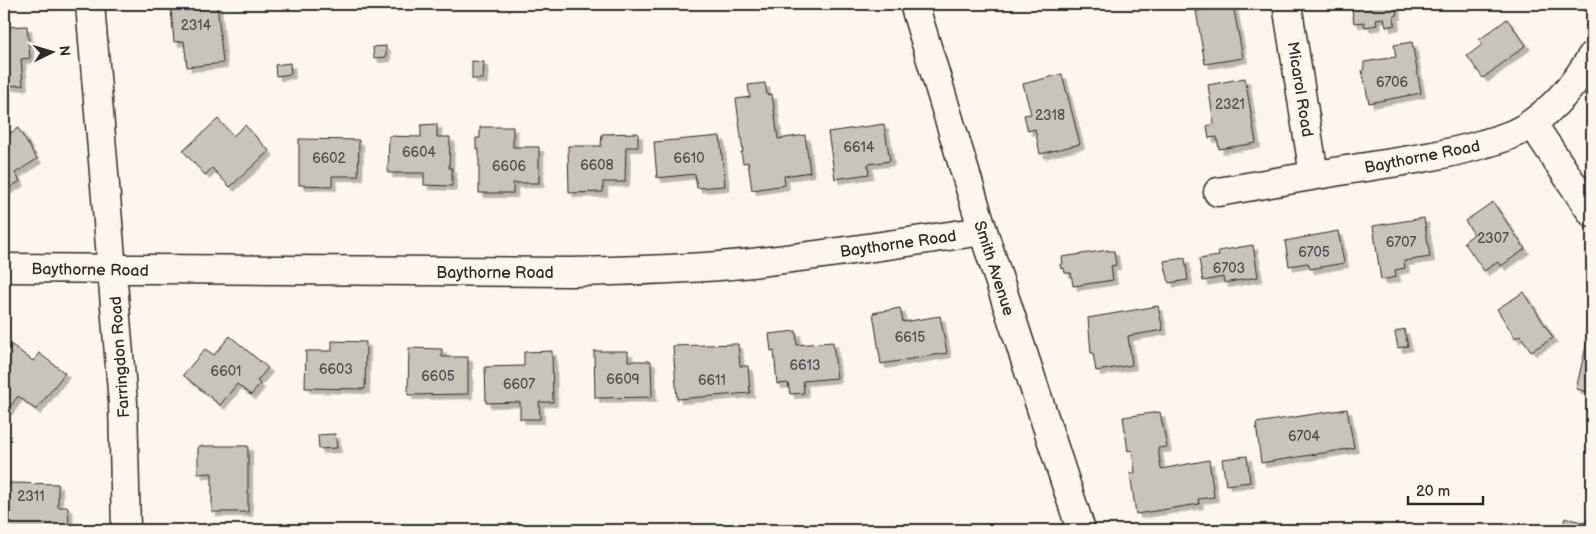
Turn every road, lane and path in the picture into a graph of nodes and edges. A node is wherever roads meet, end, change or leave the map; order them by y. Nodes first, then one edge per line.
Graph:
1 (90, 4) edge
2 (914, 4) edge
3 (1287, 4) edge
4 (1592, 56) edge
5 (1532, 124) junction
6 (1314, 175) junction
7 (1218, 192) dead end
8 (1592, 212) edge
9 (983, 231) junction
10 (4, 268) edge
11 (113, 269) junction
12 (126, 530) edge
13 (1081, 530) edge

1 - 11 street, Farringdon Road
2 - 9 street, Smith Avenue
3 - 6 street, Micarol Road
4 - 5 street, Baythorne Road
5 - 6 street, Baythorne Road
5 - 8 street
6 - 7 street, Baythorne Road
9 - 11 street, Baythorne Road
9 - 13 street, Smith Avenue
10 - 11 street, Baythorne Road
11 - 12 street, Farringdon Road

